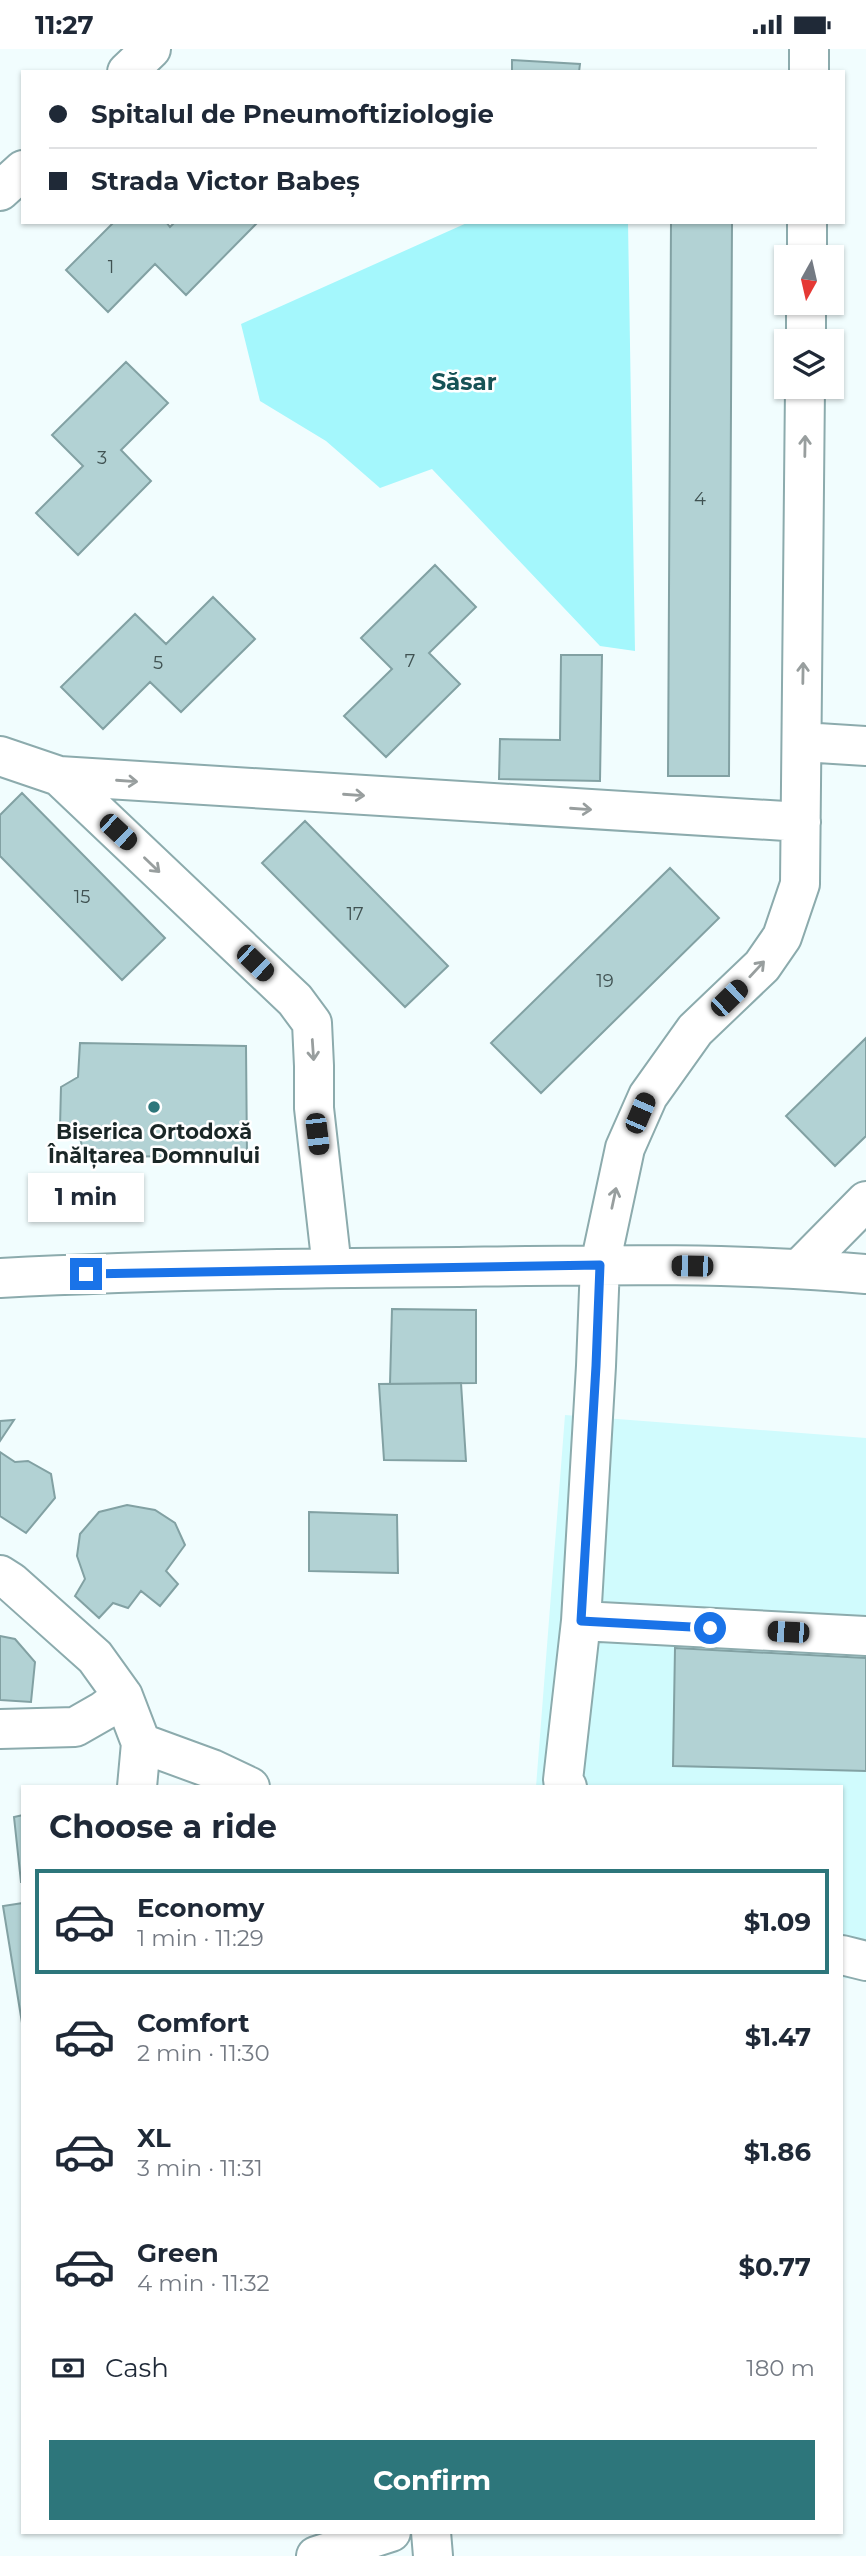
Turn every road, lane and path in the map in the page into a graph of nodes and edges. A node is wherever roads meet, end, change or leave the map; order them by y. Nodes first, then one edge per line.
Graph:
1 (151, 49) edge
2 (809, 49) edge
3 (129, 70) edge
4 (809, 70) edge
5 (21, 172) edge
6 (0, 191) edge
7 (807, 224) edge
8 (807, 245) edge
9 (806, 399) edge
10 (802, 742) junction
11 (866, 747) edge
12 (0, 756) edge
13 (59, 776) junction
14 (801, 822) junction
15 (866, 1201) edge
16 (600, 1265) junction
17 (332, 1268) junction
18 (800, 1268) junction
19 (866, 1274) edge
20 (0, 1278) edge
21 (0, 1575) edge
22 (581, 1621) junction
23 (866, 1636) edge
24 (123, 1696) junction
25 (0, 1729) edge
26 (141, 1743) junction
27 (137, 1785) edge
28 (246, 1785) edge
29 (566, 1785) edge
30 (843, 1955) edge
31 (866, 1961) edge
32 (385, 2534) edge
33 (430, 2534) edge
34 (316, 2556) edge
35 (433, 2556) edge

1 - 3 street
2 - 4 street
5 - 6 street
7 - 8 street
10 -> 9 street
10 - 11 street
10 - 14 street
12 - 13 street
13 -> 14 street
13 -> 17 street
16 -> 14 street
15 - 18 street
16 - 17 street
16 - 18 street
16 - 22 street
17 - 20 street
18 - 19 street
21 - 24 street
22 - 23 street
22 - 29 street
24 - 25 street
24 - 26 street
26 - 27 street
26 - 28 street
30 - 31 street
32 - 34 street
33 - 35 street

